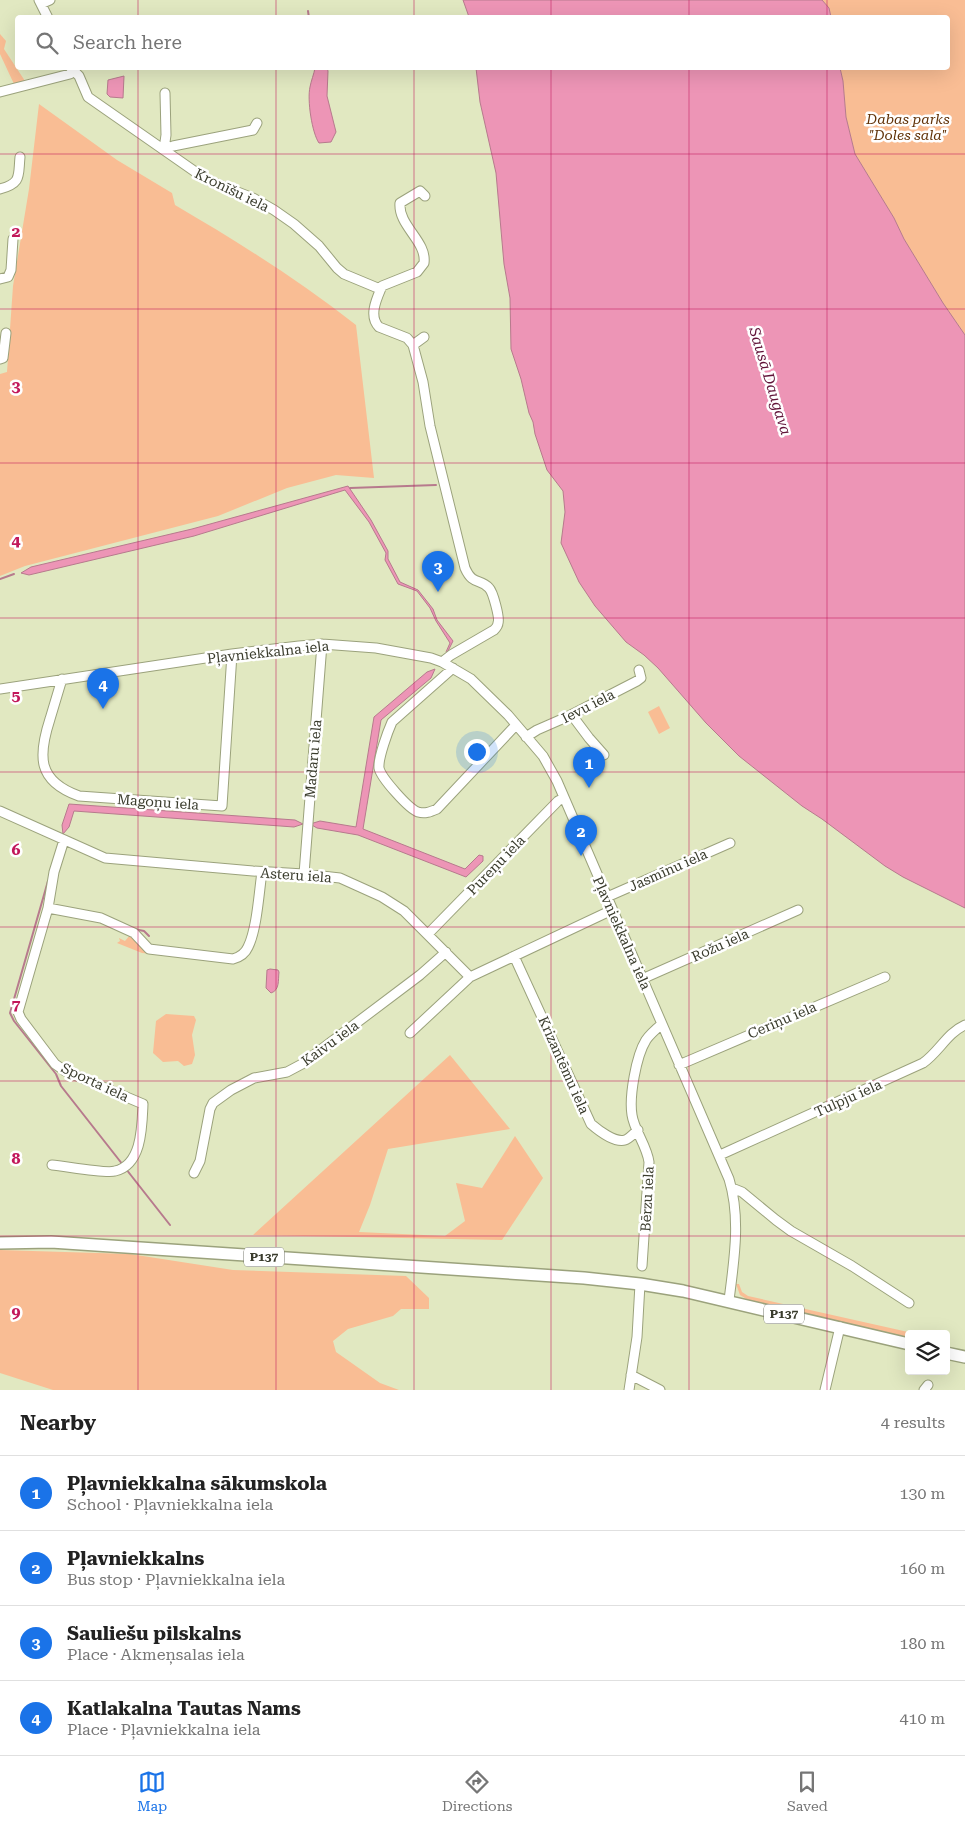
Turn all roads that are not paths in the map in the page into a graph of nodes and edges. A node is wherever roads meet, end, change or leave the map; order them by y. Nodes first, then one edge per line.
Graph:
1 (50, 0) edge
2 (40, 2) edge
3 (46, 15) edge
4 (72, 70) edge
5 (74, 70) edge
6 (0, 92) edge
7 (165, 93) dead end
8 (257, 123) dead end
9 (164, 149) junction
10 (20, 157) dead end
11 (0, 189) edge
12 (425, 196) dead end
13 (14, 239) dead end
14 (4, 278) edge
15 (380, 289) junction
16 (6, 333) dead end
17 (424, 337) dead end
18 (413, 345) junction
19 (2, 359) edge
20 (322, 644) junction
21 (232, 654) junction
22 (442, 662) junction
23 (453, 668) junction
24 (639, 670) dead end
25 (62, 679) junction
26 (0, 689) edge
27 (574, 714) junction
28 (516, 725) junction
29 (526, 737) junction
30 (604, 755) dead end
31 (564, 798) junction
32 (0, 811) edge
33 (64, 840) junction
34 (730, 843) dead end
35 (262, 872) junction
36 (304, 874) junction
37 (607, 897) junction
38 (48, 908) junction
39 (612, 910) junction
40 (798, 910) dead end
41 (428, 934) junction
42 (446, 952) junction
43 (514, 956) junction
44 (470, 977) junction
45 (885, 977) dead end
46 (642, 979) junction
47 (662, 1024) junction
48 (965, 1025) edge
49 (410, 1033) dead end
50 (679, 1065) junction
51 (638, 1130) junction
52 (720, 1155) junction
53 (52, 1165) dead end
54 (194, 1173) dead end
55 (732, 1188) junction
56 (0, 1243) edge
57 (642, 1266) dead end
58 (640, 1284) junction
59 (729, 1300) junction
60 (908, 1303) dead end
61 (840, 1327) junction
62 (905, 1343) edge
63 (950, 1353) edge
64 (965, 1357) edge
65 (631, 1375) junction
66 (629, 1390) edge
67 (660, 1390) edge
68 (825, 1390) edge

1 - 2 street
2 - 3 street
4 - 6 street
5 - 9 street, Kronīšu iela
7 - 9 street
8 - 9 street
9 - 15 street, Kronīšu iela
10 - 11 street
12 - 15 street
13 - 14 street
15 - 18 street
16 - 19 street
17 - 18 street
18 - 22 street
20 - 21 street, Pļavniekkalna iela
20 - 22 street, Pļavniekkalna iela
20 - 36 street, Madaru iela
21 - 25 street, Pļavniekkalna iela
21 - 25 street, Magoņu iela
22 - 23 street, Pļavniekkalna iela
23 - 28 street, Pļavniekkalna iela
23 - 28 street
24 - 27 street, Ievu iela
25 - 26 street, Pļavniekkalna iela
27 - 29 street, Ievu iela
27 - 30 street
28 - 29 street, Pļavniekkalna iela
29 - 31 street, Pļavniekkalna iela
31 - 37 street, Pļavniekkalna iela
31 - 41 street, Pureņu iela
32 - 33 street, Asteru iela
33 - 35 street, Asteru iela
33 - 38 street, Sporta iela
34 - 37 street, Jasmīnu iela
35 - 36 street, Asteru iela
35 - 38 street
36 - 41 street, Asteru iela
37 - 39 street, Pļavniekkalna iela
38 - 53 street, Sporta iela
39 - 43 street
39 - 46 street, Pļavniekkalna iela
40 - 46 street, Rožu iela
41 - 42 street, Asteru iela
42 - 44 street, Asteru iela
42 - 54 street, Kaivu iela
43 - 44 street
43 - 51 street, Krizantēmu iela
44 - 49 street
45 - 50 street, Ceriņu iela
46 - 47 street, Pļavniekkalna iela
47 - 50 street, Pļavniekkalna iela
47 - 51 street, Bērzu iela
48 - 52 street, Tulpju iela
50 - 52 street, Pļavniekkalna iela
51 - 57 street, Bērzu iela
52 - 55 street, Pļavniekkalna iela
55 - 59 street, Pļavniekkalna iela
55 - 60 street
56 - 58 main road, P137
58 - 59 main road, P137
58 - 65 street
59 - 61 main road, P137
61 - 62 main road, P137
61 - 68 street
63 - 64 main road
65 - 66 street
65 - 67 street

